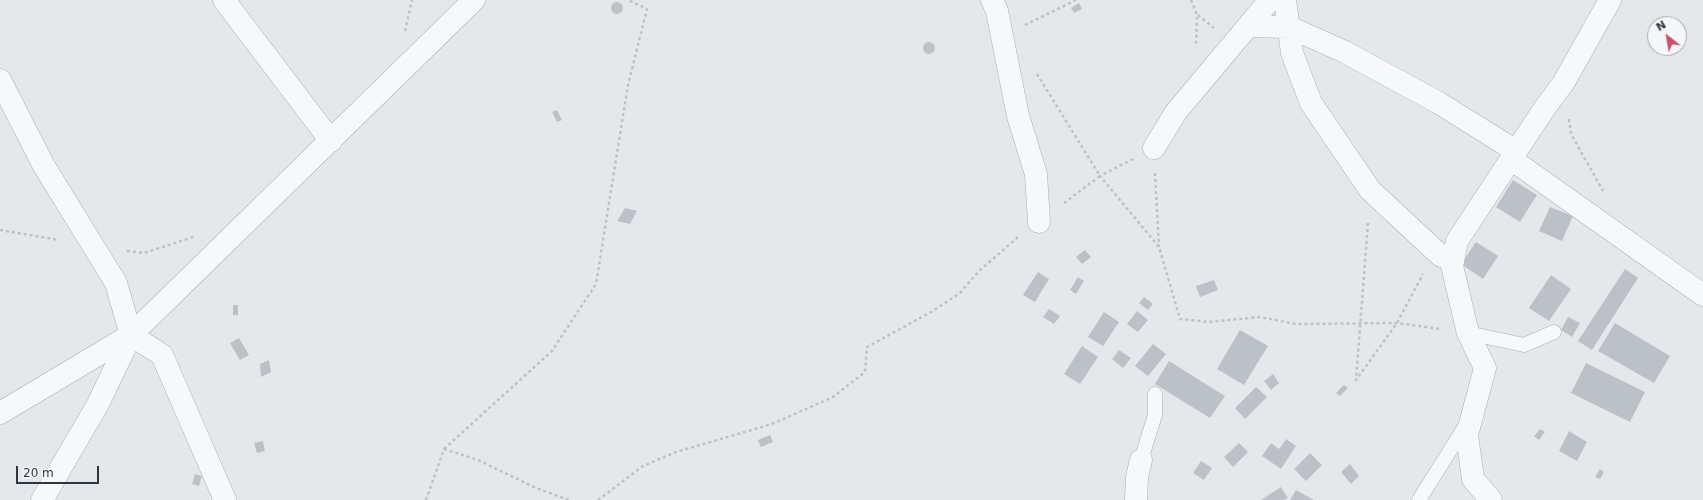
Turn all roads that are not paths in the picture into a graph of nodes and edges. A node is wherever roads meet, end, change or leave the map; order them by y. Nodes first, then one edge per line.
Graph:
1 (224, 0) edge
2 (474, 0) edge
3 (992, 0) edge
4 (1270, 0) edge
5 (1285, 0) edge
6 (1610, 0) edge
7 (1249, 26) junction
8 (1289, 27) junction
9 (0, 80) edge
10 (331, 141) junction
11 (1154, 148) road end
12 (1513, 155) junction
13 (1039, 222) dead end
14 (1441, 256) road end
15 (1703, 295) edge
16 (1554, 332) dead end
17 (1468, 333) junction
18 (131, 335) junction
19 (1155, 394) dead end
20 (0, 414) edge
21 (1472, 416) junction
22 (1141, 460) joint
23 (42, 500) edge
24 (225, 500) edge
25 (1136, 500) edge
26 (1419, 500) edge
27 (1491, 500) edge

1 - 10 street
2 - 10 street
3 - 13 street
4 - 7 street
5 - 8 street
6 - 12 street
7 - 8 street
7 - 11 street
8 - 12 street
8 - 14 street
9 - 18 street
10 - 18 street
12 - 15 street
12 - 17 street
16 - 17 lane
17 - 21 street
18 - 20 street
18 - 23 street
18 - 24 street
19 - 22 lane
21 - 26 lane
21 - 27 street
22 - 25 street

